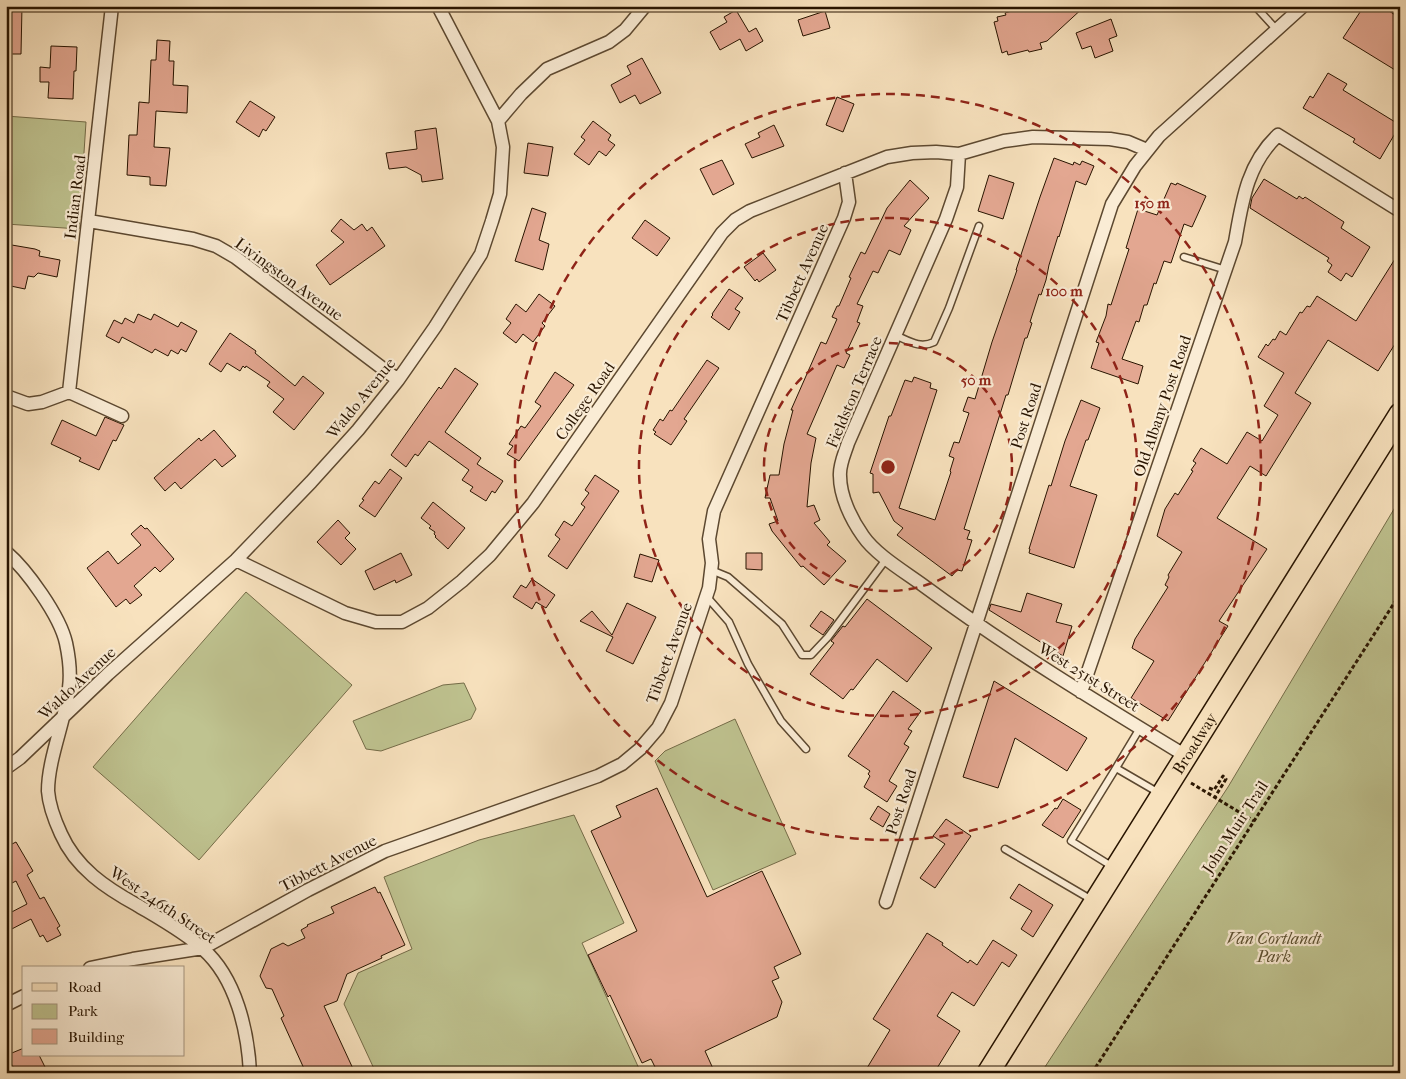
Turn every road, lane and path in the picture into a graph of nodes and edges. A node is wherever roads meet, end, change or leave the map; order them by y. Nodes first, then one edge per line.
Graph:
1 (112, 6) edge
2 (438, 6) edge
3 (645, 6) edge
4 (1256, 6) edge
5 (1303, 6) edge
6 (1277, 30) junction
7 (498, 122) junction
8 (1147, 150) junction
9 (959, 154) junction
10 (844, 172) junction
11 (1400, 211) edge
12 (89, 221) junction
13 (979, 226) dead end
14 (1184, 257) dead end
15 (1226, 270) junction
16 (895, 335) junction
17 (398, 380) junction
18 (69, 392) junction
19 (6, 396) edge
20 (1400, 414) edge
21 (122, 416) dead end
22 (6, 552) edge
23 (887, 558) junction
24 (236, 560) junction
25 (711, 570) junction
26 (1400, 594) edge
27 (707, 597) junction
28 (976, 624) junction
29 (1082, 692) junction
30 (63, 718) junction
31 (1140, 728) junction
32 (806, 750) dead end
33 (1186, 756) junction
34 (6, 768) edge
35 (1116, 768) junction
36 (1209, 788) dead end
37 (1209, 794) dead end
38 (1162, 795) junction
39 (1215, 797) junction
40 (1254, 821) junction
41 (1005, 849) dead end
42 (1116, 869) junction
43 (886, 902) dead end
44 (1095, 902) junction
45 (203, 948) junction
46 (100, 966) edge
47 (22, 997) edge
48 (6, 1006) edge
49 (250, 1073) edge
50 (988, 1073) edge
51 (1092, 1073) edge

1 - 12 street, Indian Road
2 - 7 street, Waldo Avenue
3 - 7 street
4 - 6 lane
5 - 6 street, Post Road
6 - 8 street, Post Road
7 - 17 street, Waldo Avenue
8 - 9 street
8 - 28 street, Post Road
9 - 10 street, College Road
9 - 16 street, Fieldston Terrace
10 - 24 street, College Road
10 - 25 street, Tibbett Avenue
11 - 15 street, Old Albany Post Road
12 - 17 street, Livingston Avenue
12 - 18 street, Indian Road
13 - 16 lane
14 - 15 lane
15 - 29 street, Old Albany Post Road
16 - 23 street, Fieldston Terrace
17 - 24 street, Waldo Avenue
18 - 19 street
18 - 21 street
20 - 33 main road, Broadway
22 - 30 street, West 246th Street
23 - 25 lane
23 - 28 street, Fieldston Terrace
24 - 30 street, Waldo Avenue
25 - 27 street, Tibbett Avenue
26 - 40 path, John Muir Trail
27 - 32 lane
27 - 45 street, Tibbett Avenue
28 - 29 street, West 251st Street
28 - 43 street, Post Road
29 - 31 street, West 251st Street
30 - 34 street, Waldo Avenue
30 - 45 street, West 246th Street
31 - 33 street, West 251st Street
31 - 35 lane
33 - 38 main road, Broadway
35 - 38 lane
35 - 42 lane
36 - 39 path
37 - 39 path
38 - 42 main road, Broadway
39 - 40 path
40 - 51 path, John Muir Trail
41 - 44 lane
42 - 44 main road, Broadway
44 - 50 main road, Broadway
45 - 46 street, Tibbett Avenue
45 - 49 street, West 246th Street
47 - 48 street

